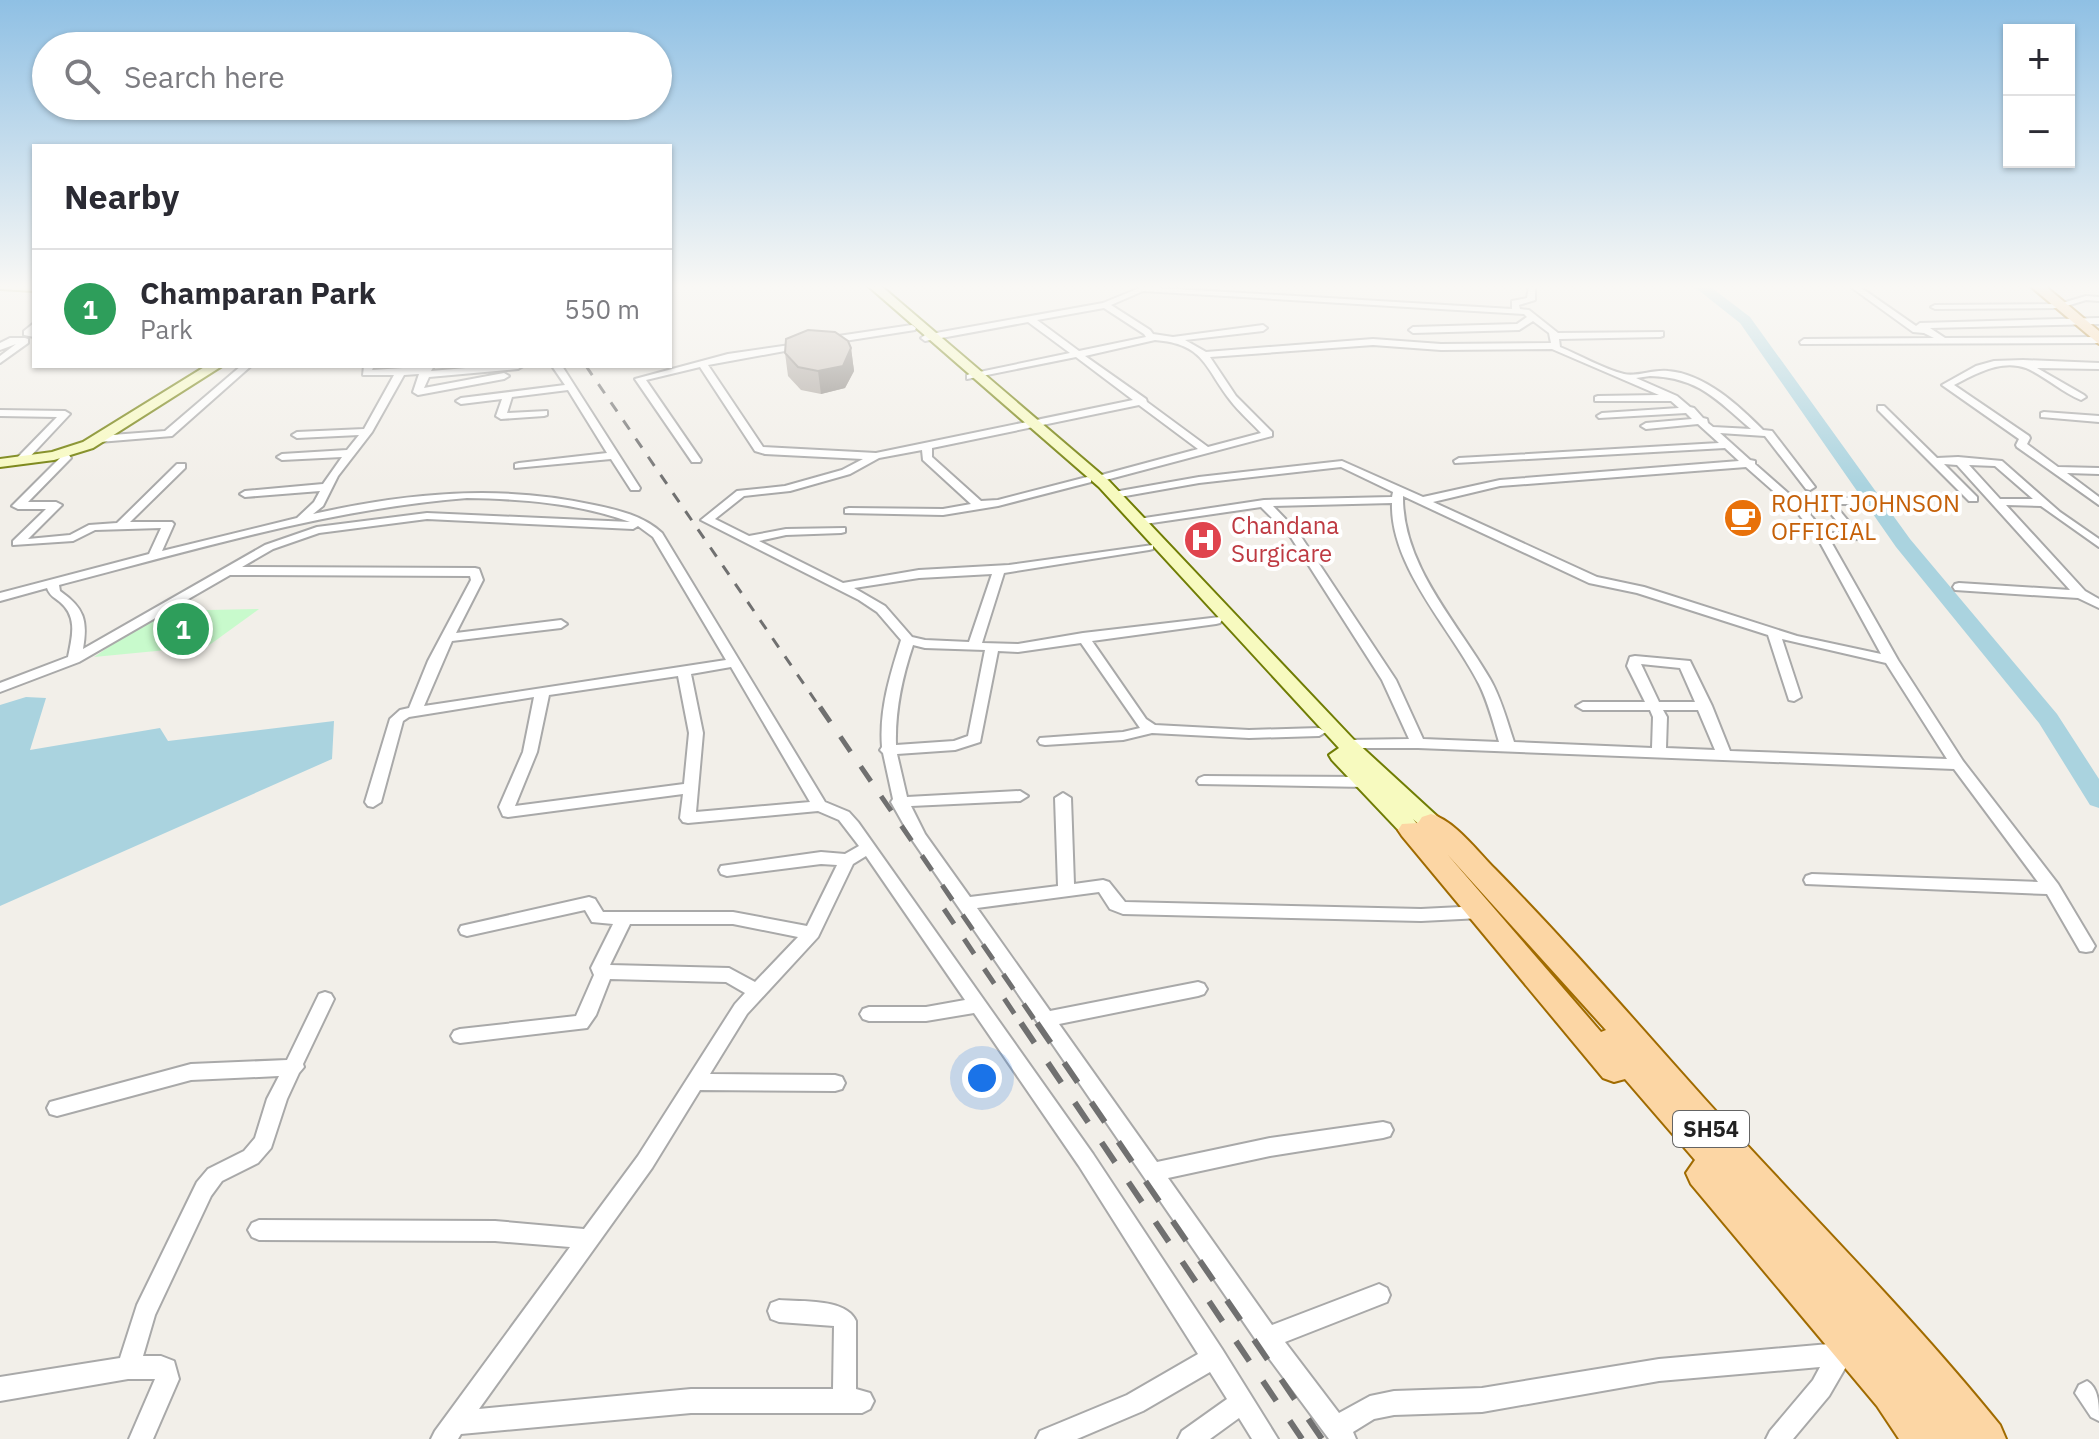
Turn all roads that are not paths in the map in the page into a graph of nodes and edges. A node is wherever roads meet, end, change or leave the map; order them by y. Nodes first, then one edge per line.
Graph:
1 (785, 352) edge
2 (945, 352) edge
3 (1076, 352) edge
4 (1091, 352) edge
5 (1201, 352) edge
6 (1244, 352) edge
7 (1577, 352) edge
8 (1080, 355) junction
9 (1206, 355) junction
10 (702, 363) junction
11 (2022, 363) junction
12 (2099, 366) edge
13 (212, 368) edge
14 (244, 368) edge
15 (368, 368) edge
16 (481, 368) edge
17 (558, 368) edge
18 (426, 371) edge
19 (400, 373) junction
20 (504, 376) dead end
21 (975, 376) junction
22 (1627, 377) junction
23 (572, 387) junction
24 (508, 396) junction
25 (2081, 397) dead end
26 (1674, 398) junction
27 (1598, 399) dead end
28 (461, 401) dead end
29 (1143, 401) junction
30 (1881, 408) dead end
31 (1691, 410) junction
32 (0, 413) edge
33 (544, 413) dead end
34 (2044, 415) dead end
35 (1602, 416) dead end
36 (2099, 419) edge
37 (1031, 425) junction
38 (1646, 426) dead end
39 (1709, 426) junction
40 (1758, 430) junction
41 (367, 432) junction
42 (297, 435) dead end
43 (99, 439) junction
44 (927, 445) junction
45 (1730, 445) junction
46 (1207, 451) junction
47 (350, 453) junction
48 (63, 454) junction
49 (615, 455) junction
50 (876, 456) junction
51 (282, 457) dead end
52 (21, 460) junction
53 (696, 460) dead end
54 (1958, 460) junction
55 (1459, 461) dead end
56 (1935, 461) junction
57 (0, 463) edge
58 (1751, 463) junction
59 (181, 466) dead end
60 (519, 466) dead end
61 (2055, 470) junction
62 (2099, 471) edge
63 (1093, 480) junction
64 (327, 487) junction
65 (1810, 487) dead end
66 (635, 488) dead end
67 (245, 494) dead end
68 (1114, 495) junction
69 (1397, 496) junction
70 (1973, 499) dead end
71 (1422, 501) junction
72 (1859, 501) dead end
73 (1998, 502) junction
74 (2099, 502) edge
75 (1264, 503) junction
76 (2044, 503) junction
77 (982, 505) junction
78 (849, 511) dead end
79 (295, 521) junction
80 (1138, 522) junction
81 (281, 524) junction
82 (120, 526) junction
83 (649, 527) junction
84 (841, 530) dead end
85 (1822, 536) junction
86 (751, 539) junction
87 (283, 541) junction
88 (2099, 544) edge
89 (1149, 547) junction
90 (154, 556) junction
91 (999, 570) junction
92 (225, 571) junction
93 (53, 583) junction
94 (844, 586) junction
95 (1959, 587) dead end
96 (2081, 594) junction
97 (0, 597) edge
98 (2099, 604) edge
99 (1216, 620) junction
100 (561, 624) dead end
101 (1774, 633) junction
102 (1083, 637) junction
103 (447, 638) junction
104 (908, 640) junction
105 (974, 646) junction
106 (992, 648) junction
107 (74, 659) junction
108 (1891, 660) junction
109 (734, 663) junction
110 (684, 672) junction
111 (0, 688) edge
112 (542, 694) junction
113 (1794, 697) dead end
114 (1656, 705) junction
115 (1583, 706) dead end
116 (1705, 706) junction
117 (415, 711) junction
118 (1152, 729) junction
119 (1319, 732) junction
120 (1045, 741) dead end
121 (1418, 743) junction
122 (1347, 745) junction
123 (1508, 746) junction
124 (887, 750) junction
125 (1659, 752) junction
126 (1725, 756) junction
127 (1958, 764) junction
128 (1204, 781) dead end
129 (1365, 782) junction
130 (691, 788) junction
131 (1020, 796) dead end
132 (1063, 798) dead end
133 (373, 802) dead end
134 (899, 802) junction
135 (820, 806) junction
136 (1421, 827) junction
137 (868, 848) junction
138 (847, 860) junction
139 (727, 870) dead end
140 (1812, 880) dead end
141 (2052, 888) junction
142 (1066, 889) junction
143 (968, 903) junction
144 (1481, 912) junction
145 (625, 917) junction
146 (467, 930) dead end
147 (812, 933) junction
148 (2086, 946) dead end
149 (604, 972) junction
150 (1198, 989) dead end
151 (755, 991) junction
152 (325, 999) dead end
153 (979, 1005) junction
154 (869, 1014) dead end
155 (1048, 1019) junction
156 (460, 1036) dead end
157 (295, 1067) junction
158 (695, 1082) junction
159 (835, 1083) dead end
160 (57, 1108) dead end
161 (1383, 1130) dead end
162 (1155, 1172) junction
163 (259, 1230) dead end
164 (587, 1239) junction
165 (1379, 1295) dead end
166 (779, 1311) dead end
167 (1268, 1338) junction
168 (1849, 1353) junction
169 (1214, 1357) junction
170 (128, 1368) junction
171 (0, 1389) edge
172 (1242, 1402) junction
173 (449, 1431) edge
174 (1340, 1434) edge
175 (141, 1439) edge
176 (1048, 1439) edge
177 (1190, 1439) edge
178 (1266, 1439) edge
179 (1778, 1439) edge
180 (1923, 1439) edge
181 (1954, 1439) edge
182 (1986, 1439) edge

1 - 10 street
2 - 21 main road
3 - 8 street
4 - 8 street
5 - 9 street
6 - 9 street
7 - 22 street
8 - 21 street
8 - 29 street
9 - 46 street
10 - 50 street
10 - 53 street
11 - 12 street
11 - 25 street
11 - 61 street
13 - 43 main road
14 - 43 street
15 - 19 street
16 - 18 street
17 - 23 street
18 - 19 street
18 - 20 street
19 - 41 street
21 - 37 main road
22 - 26 street
22 - 40 street
23 - 24 street
23 - 49 street
24 - 28 street
24 - 33 street
26 - 27 street
26 - 31 street
29 - 37 street
29 - 46 street
30 - 56 street
31 - 35 street
31 - 39 street
32 - 52 street
34 - 36 street
37 - 44 street
37 - 63 main road
38 - 39 street
39 - 40 street
39 - 45 street
40 - 65 street
41 - 42 street
41 - 47 street
43 - 48 main road
44 - 50 street
44 - 77 street
45 - 55 street
45 - 58 street
46 - 63 street
47 - 51 street
47 - 64 street
48 - 52 main road
48 - 82 street
49 - 60 street
49 - 66 street
50 - 86 street
52 - 57 main road
54 - 56 street
54 - 73 street
54 - 76 street
56 - 70 street
58 - 71 street
58 - 85 street
59 - 82 street
61 - 62 street
61 - 74 street
63 - 68 main road
63 - 77 street
63 - 89 main road
64 - 67 street
64 - 79 street
68 - 69 street
68 - 80 main road
69 - 71 street
69 - 75 street
69 - 123 street
71 - 101 street
72 - 85 street
73 - 76 street
73 - 96 street
75 - 80 street
75 - 121 street
76 - 88 street
77 - 78 street
79 - 81 street
79 - 83 street
80 - 122 main road
81 - 87 street
81 - 90 street
82 - 90 street
83 - 87 street
83 - 109 street
84 - 86 street
85 - 108 street
86 - 94 street
87 - 92 street
89 - 91 street
89 - 99 main road
90 - 93 street
91 - 94 street
91 - 105 street
92 - 103 street
92 - 107 street
93 - 97 street
93 - 107 street
94 - 104 street
95 - 96 street
96 - 98 street
99 - 102 street
99 - 119 main road
100 - 103 street
101 - 108 street
101 - 113 street
102 - 106 street
102 - 118 street
103 - 117 street
104 - 105 street
104 - 124 street
105 - 106 street
106 - 124 street
107 - 111 street
108 - 127 street
109 - 110 street
109 - 135 street
110 - 112 street
110 - 130 street
112 - 117 street
112 - 130 street
114 - 115 street
114 - 116 street
114 - 116 street
114 - 125 street
116 - 126 street
117 - 133 street
118 - 119 street
118 - 120 street
119 - 129 main road
121 - 122 street
121 - 123 street
122 - 136 main road
123 - 125 street
124 - 134 street
125 - 126 street
126 - 127 street
127 - 141 street
128 - 129 street
129 - 136 main road
130 - 135 street
131 - 134 street
132 - 142 street
134 - 143 street
135 - 137 street
136 - 144 main road, SH54
136 - 181 main road
136 - 182 main road, SH54
137 - 138 street
137 - 153 street
138 - 139 street
138 - 147 street
140 - 141 street
141 - 148 street
142 - 143 street
142 - 144 street
143 - 155 street
144 - 168 main road, SH54
145 - 146 street
145 - 147 street
145 - 149 street
147 - 151 street
149 - 151 street
149 - 156 street
150 - 155 street
151 - 158 street
152 - 157 street
153 - 154 street
153 - 169 street
155 - 162 street
157 - 160 street
157 - 170 street
158 - 159 street
158 - 164 street
161 - 162 street
162 - 167 street
163 - 164 street
164 - 173 street
165 - 167 street
166 - 173 street
167 - 174 street
168 - 174 street
168 - 179 street
168 - 180 main road, SH54
169 - 172 street
169 - 176 street
170 - 171 street
170 - 175 street
172 - 177 street
172 - 178 street

